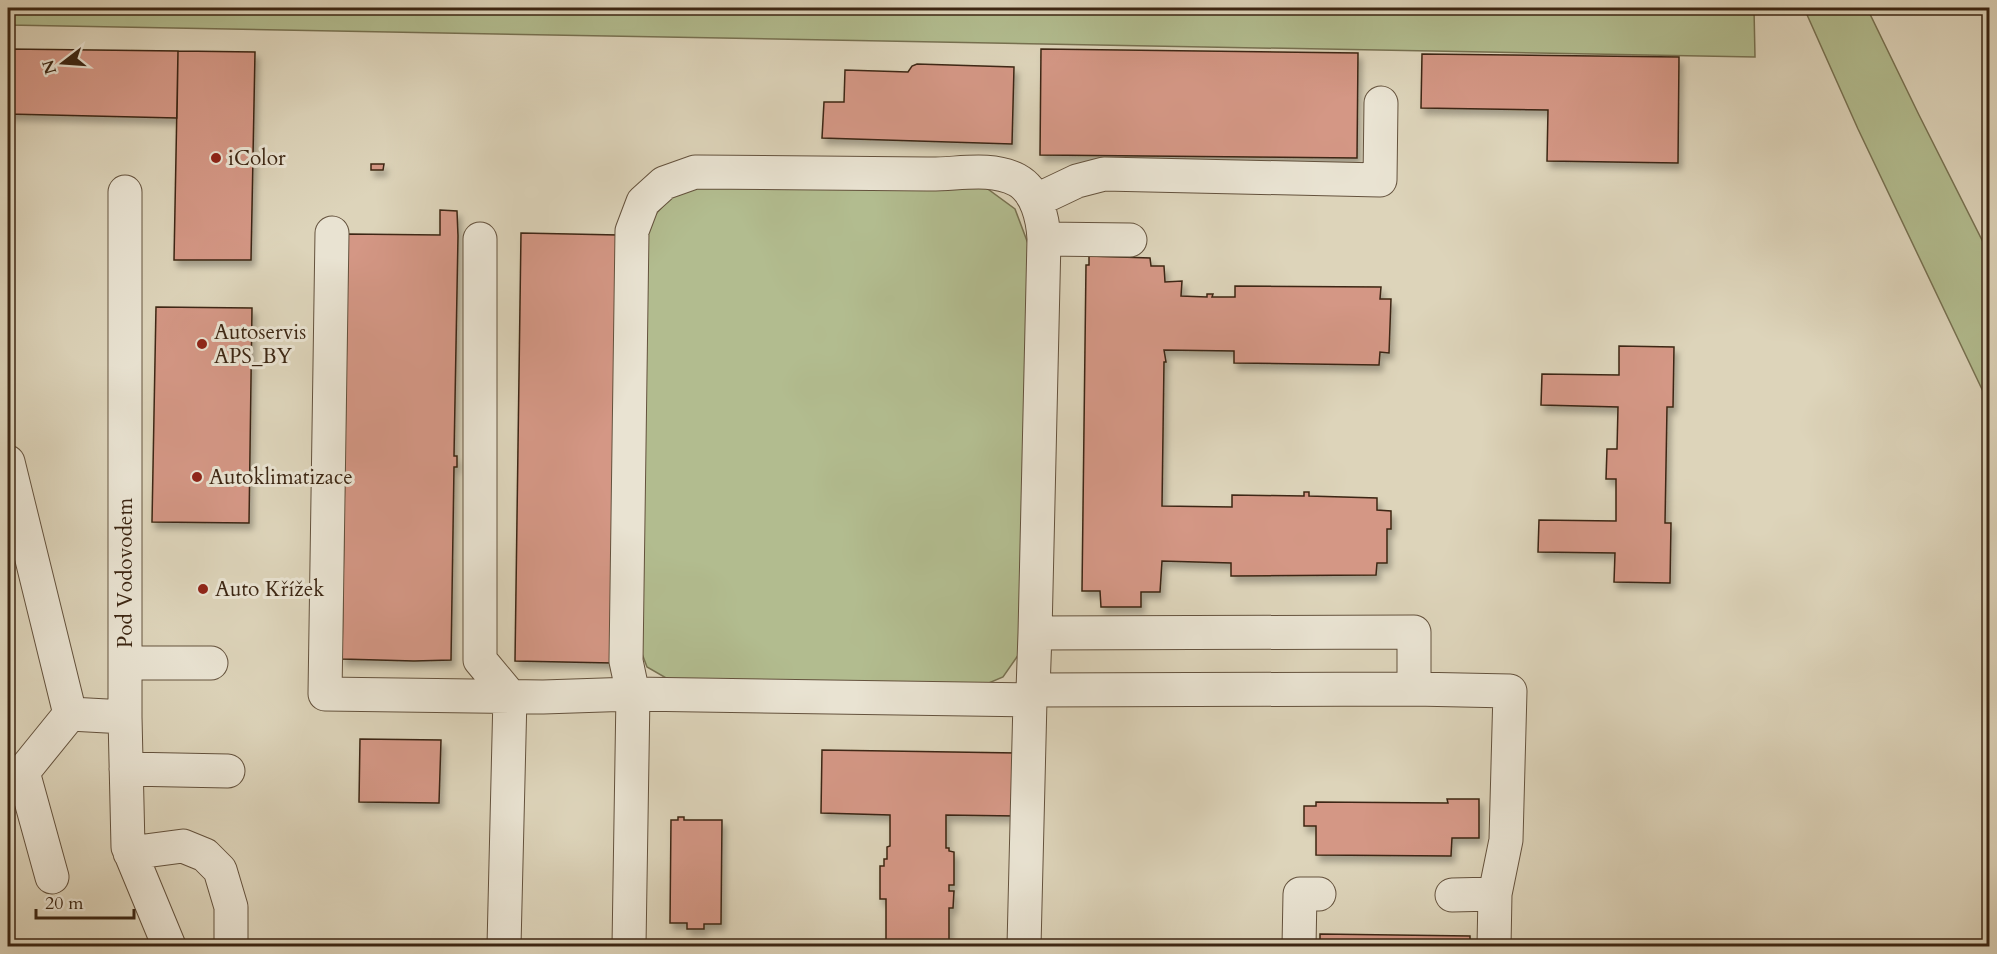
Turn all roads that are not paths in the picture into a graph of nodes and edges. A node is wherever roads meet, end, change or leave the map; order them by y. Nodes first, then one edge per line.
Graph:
1 (1381, 104) dead end
2 (125, 192) dead end
3 (1036, 201) junction
4 (332, 233) dead end
5 (1044, 239) junction
6 (480, 240) dead end
7 (1130, 240) dead end
8 (8, 462) edge
9 (1035, 633) junction
10 (125, 663) junction
11 (211, 663) dead end
12 (1414, 688) junction
13 (633, 694) junction
14 (1031, 695) junction
15 (510, 696) junction
16 (70, 714) junction
17 (125, 717) junction
18 (126, 770) junction
19 (228, 771) dead end
20 (130, 853) junction
21 (52, 878) dead end
22 (1319, 894) dead end
23 (1496, 894) junction
24 (1452, 895) dead end
25 (169, 946) edge
26 (231, 946) edge
27 (504, 946) edge
28 (629, 946) edge
29 (1024, 946) edge
30 (1299, 946) edge
31 (1494, 946) edge

1 - 3 street
2 - 10 street, Pod Vodovodem
3 - 5 street
3 - 13 street
4 - 15 street
5 - 7 street
5 - 9 street
6 - 15 street
8 - 16 street
9 - 12 street
9 - 14 street
10 - 11 street
10 - 17 street, Pod Vodovodem
12 - 14 street
12 - 23 street
13 - 14 street
13 - 15 street
13 - 28 street
14 - 29 street
15 - 27 street
16 - 17 street
16 - 21 street
17 - 18 street, Pod Vodovodem
18 - 19 street
18 - 20 street, Pod Vodovodem
20 - 25 street, Pod Vodovodem
20 - 26 street
22 - 30 street
23 - 24 street
23 - 31 street

